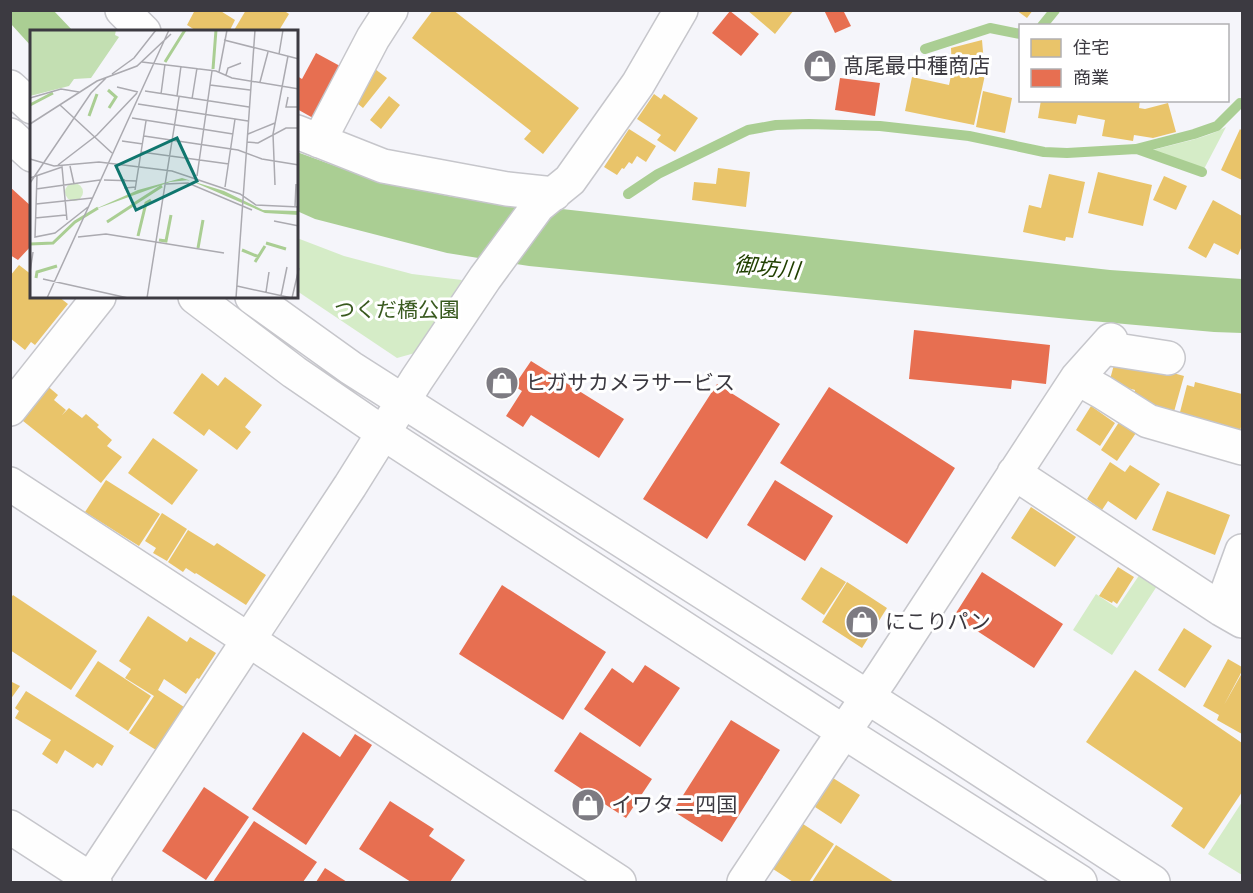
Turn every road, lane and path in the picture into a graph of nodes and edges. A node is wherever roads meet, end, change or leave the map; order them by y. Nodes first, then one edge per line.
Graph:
1 (122, 10) edge
2 (391, 10) edge
3 (681, 10) edge
4 (142, 30) edge
5 (10, 87) edge
6 (30, 105) edge
7 (10, 135) edge
8 (308, 136) edge
9 (30, 153) edge
10 (546, 200) junction
11 (98, 298) edge
12 (196, 298) edge
13 (253, 298) edge
14 (1168, 358) dead end
15 (1077, 378) junction
16 (404, 400) junction
17 (10, 410) edge
18 (383, 433) junction
19 (1242, 448) edge
20 (1014, 473) junction
21 (10, 484) edge
22 (1242, 551) edge
23 (1232, 615) edge
24 (248, 639) junction
25 (867, 698) junction
26 (844, 732) junction
27 (10, 827) edge
28 (92, 881) edge
29 (619, 882) edge
30 (744, 882) edge
31 (1080, 882) edge
32 (1153, 882) edge

1 - 4 street
2 - 8 street
3 - 10 street
5 - 6 street
7 - 9 street
8 - 10 street
10 - 16 street
11 - 17 street
12 - 18 street
13 - 16 street
14 - 15 street
15 - 19 street
15 - 20 street
16 - 18 street
16 - 25 street
18 - 24 street
18 - 26 street
20 - 23 street
20 - 25 street
21 - 24 street
22 - 23 street
24 - 28 street
24 - 29 street
25 - 26 street
25 - 32 street
26 - 30 street
26 - 31 street
27 - 28 street

